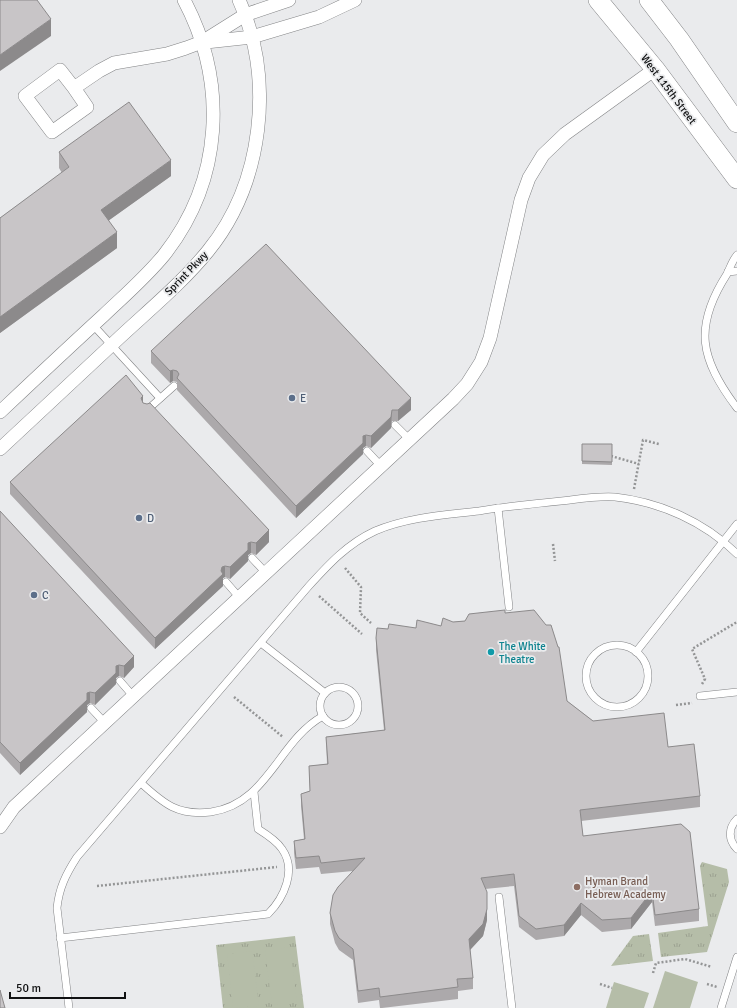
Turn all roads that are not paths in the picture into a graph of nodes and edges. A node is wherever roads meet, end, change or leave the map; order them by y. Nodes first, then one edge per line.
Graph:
1 (184, 0) edge
2 (239, 0) edge
3 (289, 0) edge
4 (355, 0) edge
5 (598, 0) edge
6 (649, 0) edge
7 (245, 15) junction
8 (252, 38) junction
9 (202, 42) junction
10 (655, 69) junction
11 (74, 88) junction
12 (737, 123) edge
13 (737, 179) edge
14 (737, 255) edge
15 (737, 271) edge
16 (728, 272) junction
17 (93, 325) junction
18 (111, 345) junction
19 (174, 386) edge
20 (160, 398) junction
21 (737, 408) edge
22 (146, 411) edge
23 (0, 412) edge
24 (395, 424) edge
25 (409, 439) junction
26 (0, 449) edge
27 (367, 451) edge
28 (380, 465) junction
29 (498, 508) junction
30 (737, 524) edge
31 (723, 542) junction
32 (737, 554) edge
33 (252, 558) edge
34 (266, 573) junction
35 (226, 582) edge
36 (239, 597) junction
37 (509, 607) dead end
38 (261, 643) junction
39 (636, 652) junction
40 (120, 681) edge
41 (737, 692) edge
42 (325, 693) junction
43 (698, 695) road end
44 (133, 696) junction
45 (91, 708) edge
46 (323, 716) junction
47 (104, 722) junction
48 (141, 783) junction
49 (254, 792) junction
50 (737, 819) edge
51 (0, 827) edge
52 (737, 849) edge
53 (499, 897) dead end
54 (60, 938) junction
55 (737, 957) edge
56 (69, 1008) edge
57 (512, 1008) edge
58 (721, 1008) edge

1 - 9 street
2 - 7 street, Sprint Pkwy
3 - 7 street
4 - 8 street
5 - 10 street, West 115th Street
6 - 12 street
7 - 8 street, Sprint Pkwy
7 - 9 street
8 - 9 street
8 - 18 street, Sprint Pkwy
9 - 11 street
9 - 17 street
10 - 13 street, West 115th Street
10 - 25 street
11 - 11 street
14 - 16 lane
15 - 16 lane
16 - 21 lane
17 - 18 lane
17 - 23 street
18 - 20 lane
18 - 26 street, Sprint Pkwy
19 - 20 lane
20 - 22 lane
24 - 25 lane
25 - 28 street
27 - 28 lane
28 - 34 street
29 - 31 lane
29 - 37 lane
29 - 38 lane
30 - 31 lane
31 - 32 lane
31 - 39 lane
33 - 34 lane
34 - 36 street
35 - 36 lane
36 - 44 street
38 - 42 lane
38 - 48 lane
39 - 39 lane
40 - 44 lane
41 - 43 lane
42 - 46 lane
42 - 46 lane
44 - 47 street
45 - 47 lane
46 - 49 lane
47 - 51 street
48 - 49 lane
48 - 54 lane
49 - 54 lane
50 - 52 lane
53 - 57 lane
54 - 56 lane
55 - 58 lane

